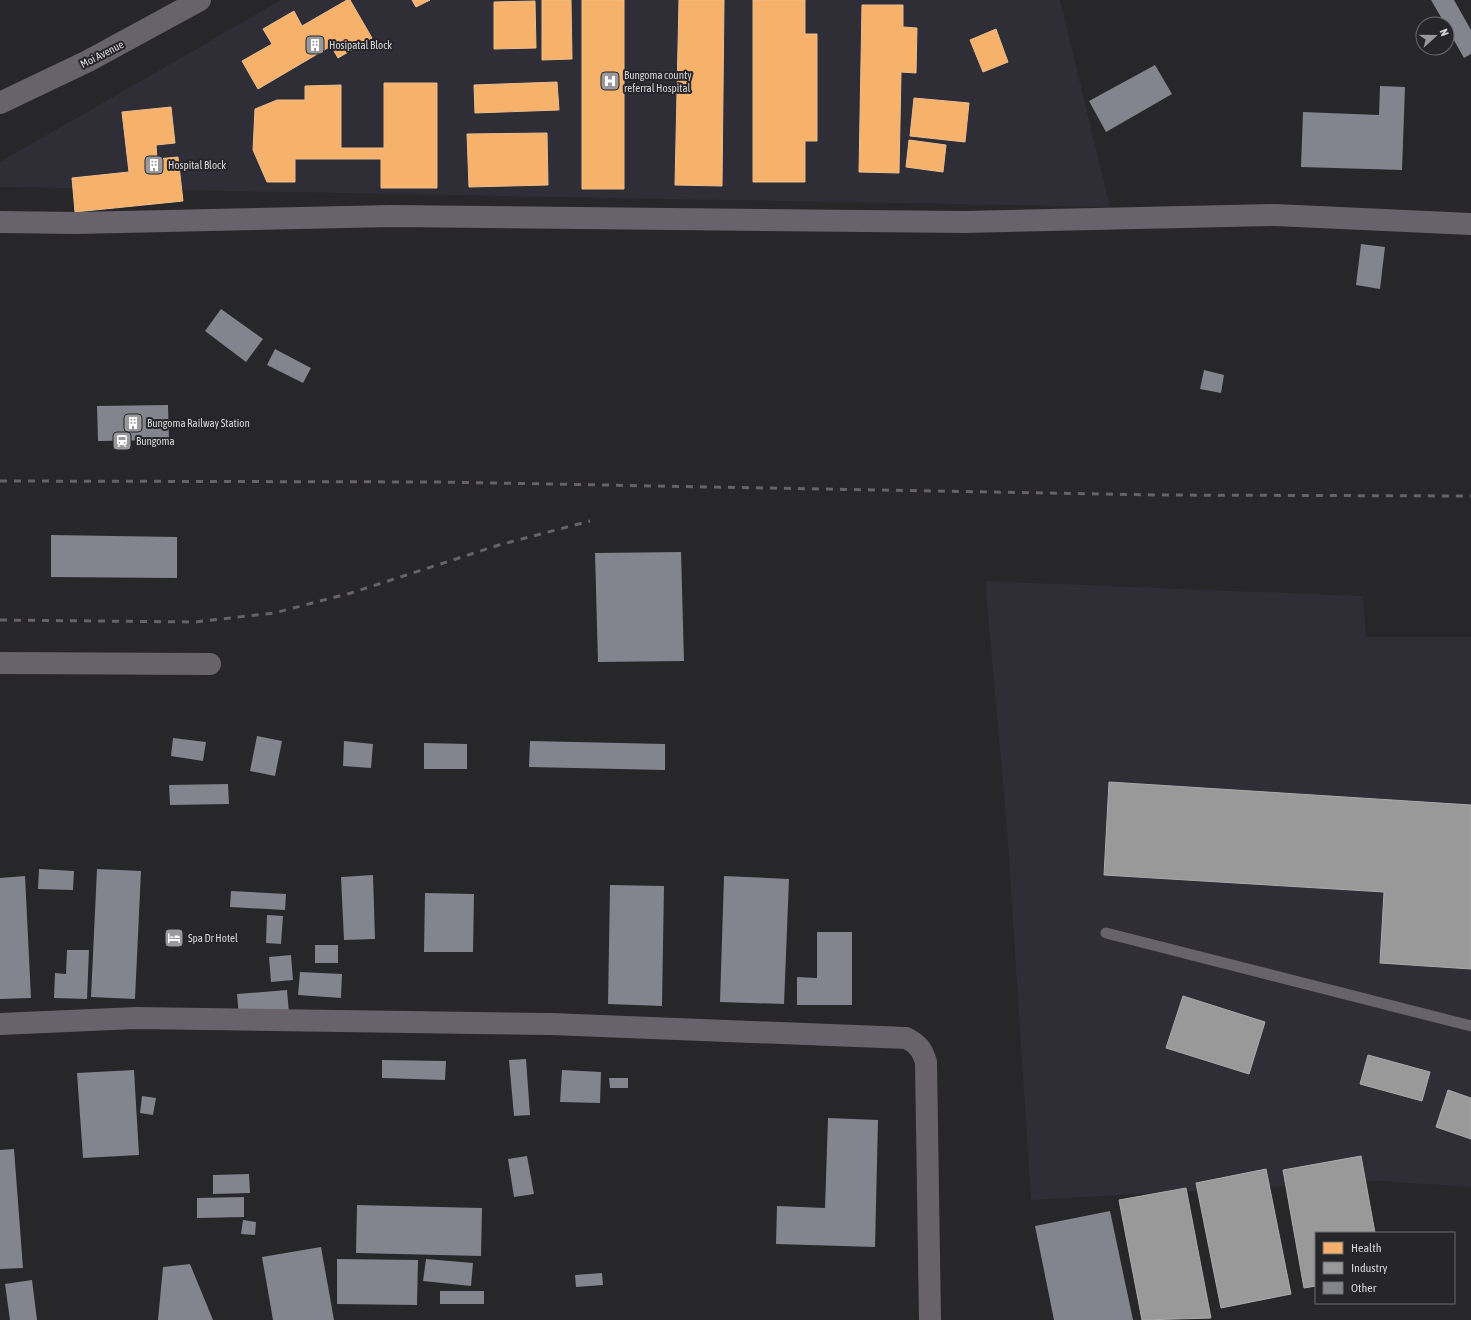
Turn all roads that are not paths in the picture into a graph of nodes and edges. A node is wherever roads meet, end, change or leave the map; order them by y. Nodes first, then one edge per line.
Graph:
1 (200, 0) edge
2 (0, 103) edge
3 (0, 222) edge
4 (1471, 224) edge
5 (0, 663) edge
6 (210, 664) dead end
7 (1106, 933) dead end
8 (0, 1024) edge
9 (1471, 1026) edge
10 (930, 1320) edge

1 - 2 street, Moi Avenue
3 - 4 street
5 - 6 street
7 - 9 lane
8 - 10 street

